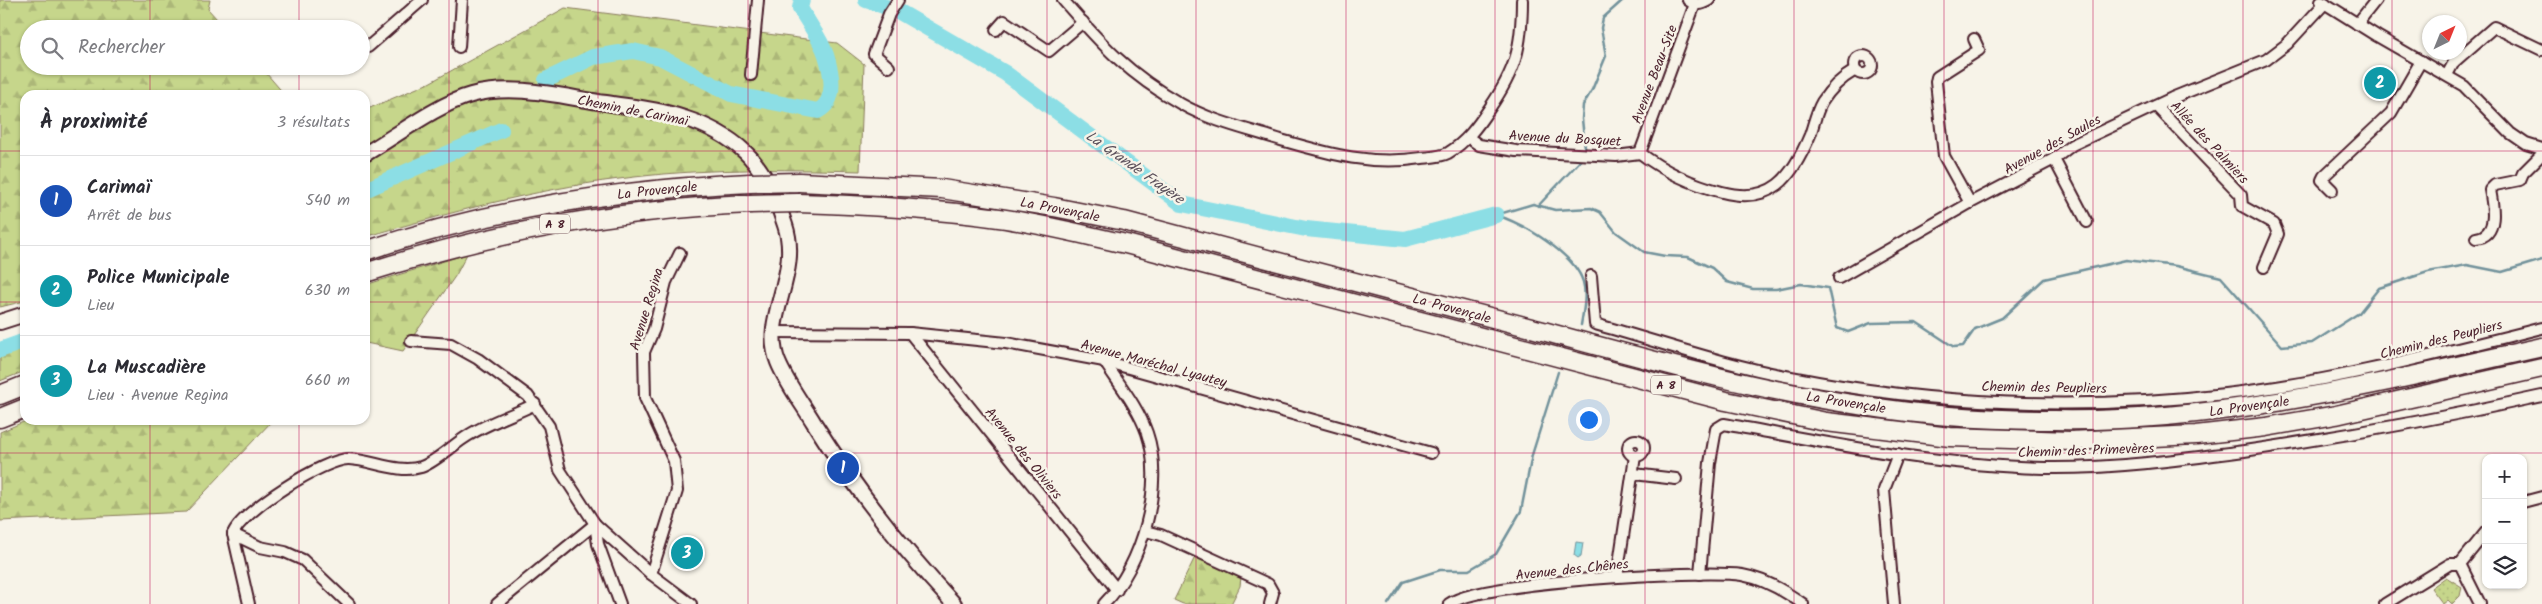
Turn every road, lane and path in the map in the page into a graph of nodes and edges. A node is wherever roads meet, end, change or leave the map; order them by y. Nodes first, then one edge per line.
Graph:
1 (422, 0) edge
2 (462, 0) edge
3 (758, 0) edge
4 (1063, 0) edge
5 (1522, 0) edge
6 (1709, 0) edge
7 (2376, 0) edge
8 (1691, 2) edge
9 (2322, 2) edge
10 (893, 7) edge
11 (1083, 22) junction
12 (2358, 24) junction
13 (996, 30) dead end
14 (1974, 39) dead end
15 (370, 45) edge
16 (459, 47) dead end
17 (2542, 50) edge
18 (2420, 60) junction
19 (889, 67) dead end
20 (1854, 71) dead end
21 (751, 75) dead end
22 (2447, 75) junction
23 (2156, 106) junction
24 (1469, 138) junction
25 (2542, 149) edge
26 (370, 151) edge
27 (1640, 152) junction
28 (2542, 154) edge
29 (2054, 159) junction
30 (2332, 190) dead end
31 (1970, 203) junction
32 (2087, 222) dead end
33 (2476, 238) dead end
34 (370, 249) edge
35 (680, 253) dead end
36 (2264, 267) dead end
37 (370, 272) edge
38 (1591, 276) dead end
39 (1839, 278) dead end
40 (20, 316) edge
41 (0, 322) edge
42 (2542, 328) edge
43 (773, 332) junction
44 (910, 333) junction
45 (411, 341) dead end
46 (2542, 347) edge
47 (1104, 361) junction
48 (2542, 368) edge
49 (20, 387) edge
50 (0, 395) edge
51 (2542, 396) edge
52 (535, 404) junction
53 (20, 410) edge
54 (0, 418) edge
55 (1431, 453) dead end
56 (1898, 454) junction
57 (1635, 456) dead end
58 (1634, 474) junction
59 (1676, 479) dead end
60 (2542, 497) edge
61 (2527, 501) edge
62 (596, 524) junction
63 (1145, 531) junction
64 (233, 534) junction
65 (2482, 537) edge
66 (2460, 564) junction
67 (651, 574) junction
68 (1700, 574) junction
69 (1617, 577) junction
70 (1117, 590) junction
71 (249, 604) edge
72 (349, 604) edge
73 (497, 604) edge
74 (620, 604) edge
75 (691, 604) edge
76 (954, 604) edge
77 (1104, 604) edge
78 (1270, 604) edge
79 (1449, 604) edge
80 (1803, 604) edge
81 (1894, 604) edge
82 (2385, 604) edge
83 (2480, 604) edge

1 - 15 street
2 - 16 street
3 - 21 street
4 - 11 street
5 - 24 street
6 - 8 street, Avenue Beau-Site
7 - 12 street
8 - 27 street, Avenue Beau-Site
9 - 12 street
9 - 23 street, Avenue des Saules
10 - 19 street
11 - 13 street
11 - 24 street
12 - 18 street
14 - 31 street
17 - 22 street
18 - 22 street
18 - 30 street
20 - 27 street, Avenue du Bosquet
22 - 25 street
23 - 29 street, Avenue des Saules
23 - 36 street, Allée des Palmiers
24 - 27 street, Avenue du Bosquet
26 - 43 street, Chemin de Carimaï
28 - 33 street
29 - 31 street, Avenue des Saules
29 - 32 street
31 - 39 street, Avenue des Saules
34 - 46 highway, La Provençale / A 8, bridge
35 - 67 street, Avenue Regina
37 - 48 highway, La Provençale / A 8, bridge
38 - 42 street, Chemin des Peupliers
40 - 41 street
43 - 44 street, Avenue Maréchal Lyautey
43 - 76 street, Chemin de Carimaï
44 - 47 street, Avenue Maréchal Lyautey
44 - 70 street, Avenue des Oliviers
45 - 52 street
47 - 55 street, Avenue Maréchal Lyautey
47 - 63 street
49 - 50 highway
51 - 56 street, Chemin des Primevères
52 - 62 street
52 - 64 street
53 - 54 highway
56 - 68 street, Chemin des Primevères
56 - 81 street
57 - 58 street
58 - 59 street
58 - 69 street
60 - 61 street
62 - 67 street
62 - 73 street
62 - 74 street
63 - 70 street
63 - 78 street
64 - 71 street
64 - 72 street
65 - 66 street
66 - 82 street
66 - 83 street
67 - 75 street
68 - 69 street, Avenue des Chênes
68 - 80 street, Avenue des Chênes
69 - 79 street, Avenue des Chênes
70 - 77 street

